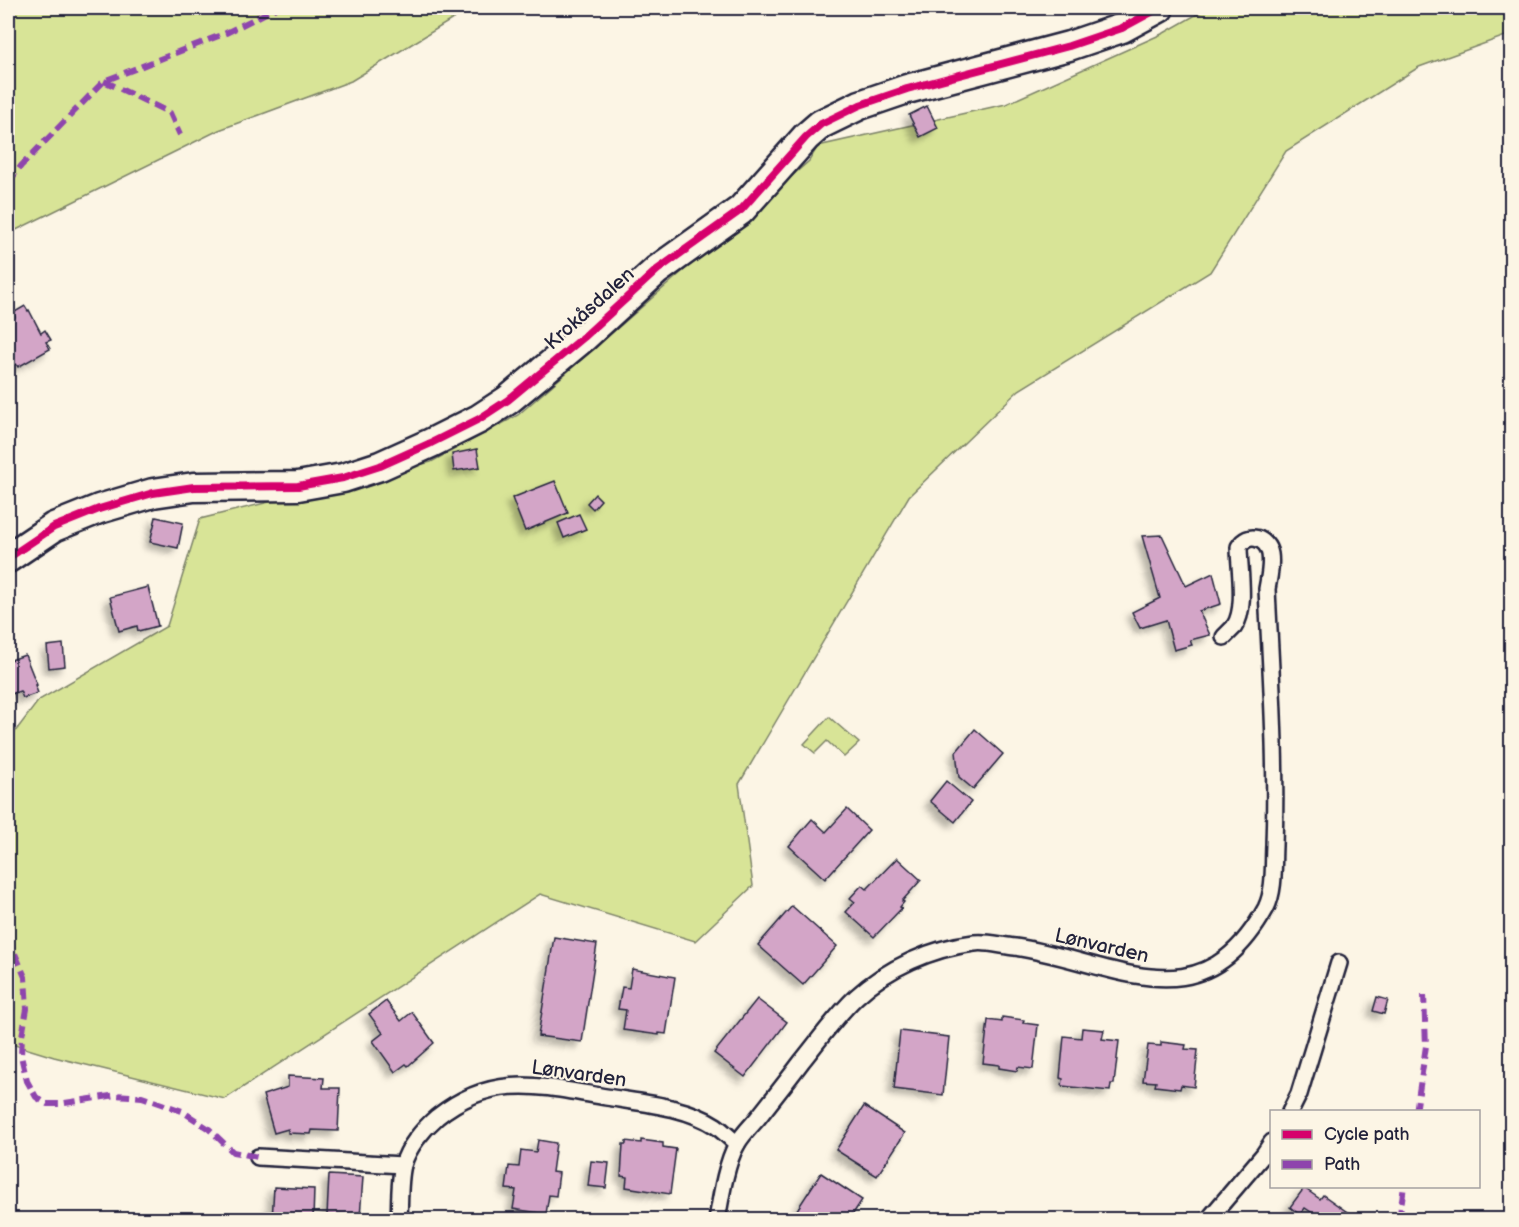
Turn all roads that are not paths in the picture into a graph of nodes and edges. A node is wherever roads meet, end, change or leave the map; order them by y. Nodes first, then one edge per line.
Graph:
1 (1160, 8) edge
2 (8, 558) edge
3 (1224, 637) dead end
4 (1339, 963) dead end
5 (1291, 1110) edge
6 (737, 1144) junction
7 (1270, 1145) edge
8 (258, 1157) dead end
9 (403, 1165) junction
10 (399, 1220) edge
11 (717, 1220) edge
12 (1208, 1220) edge

1 - 2 street, Krokåsdalen
3 - 6 lane, Lønvarden
4 - 5 lane
6 - 9 lane, Lønvarden
6 - 11 lane, Lønvarden
7 - 12 lane
8 - 9 lane
9 - 10 lane, Lønvarden

